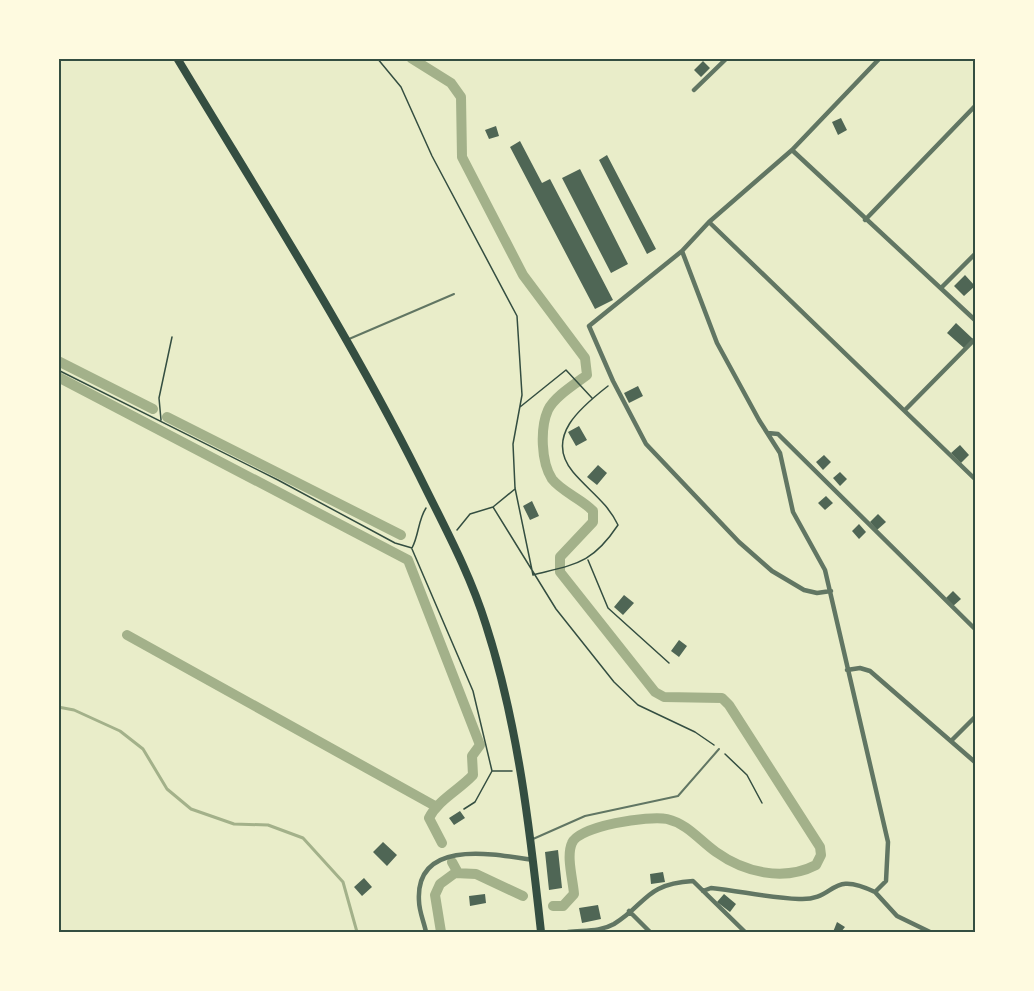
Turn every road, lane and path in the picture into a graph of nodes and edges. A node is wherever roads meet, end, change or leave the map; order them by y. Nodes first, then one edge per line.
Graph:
1 (177, 58) edge
2 (376, 58) edge
3 (727, 58) edge
4 (880, 58) edge
5 (694, 90) dead end
6 (975, 105) edge
7 (792, 150) junction
8 (865, 220) junction
9 (708, 222) junction
10 (682, 252) junction
11 (975, 253) edge
12 (940, 288) junction
13 (454, 294) dead end
14 (975, 321) edge
15 (172, 337) dead end
16 (975, 338) edge
17 (346, 340) junction
18 (58, 370) edge
19 (613, 381) junction
20 (592, 398) junction
21 (519, 407) junction
22 (905, 410) junction
23 (161, 421) junction
24 (768, 433) junction
25 (975, 480) edge
26 (515, 488) junction
27 (430, 499) junction
28 (493, 507) junction
29 (450, 539) junction
30 (412, 548) junction
31 (588, 559) junction
32 (534, 575) junction
33 (831, 591) junction
34 (975, 630) edge
35 (669, 663) dead end
36 (847, 670) junction
37 (975, 716) edge
38 (951, 741) junction
39 (719, 749) junction
40 (975, 763) edge
41 (492, 771) junction
42 (520, 771) junction
43 (762, 803) dead end
44 (464, 809) dead end
45 (531, 840) junction
46 (533, 860) junction
47 (703, 891) junction
48 (875, 892) junction
49 (629, 911) junction
50 (426, 933) edge
51 (541, 933) edge
52 (568, 933) edge
53 (650, 933) edge
54 (745, 933) edge
55 (930, 933) edge

1 - 17 main road
2 - 21 path
3 - 5 street
4 - 7 street
6 - 8 street
7 - 8 street
7 - 9 street
8 - 12 street
9 - 10 street
9 - 22 street
10 - 19 street
10 - 24 street
11 - 12 street
12 - 14 street
13 - 17 lane
15 - 23 path
16 - 22 street
17 - 27 main road
18 - 23 path
19 - 20 path
19 - 33 street
20 - 21 path
20 - 31 path
21 - 26 path
22 - 25 street
23 - 30 path
24 - 33 street
24 - 34 street
26 - 28 path
26 - 32 path
27 - 29 main road
27 - 30 path
28 - 29 path
28 - 32 path
29 - 42 main road
30 - 41 path
31 - 32 path
31 - 35 path
32 - 39 path
33 - 36 street
36 - 38 street
36 - 48 street
37 - 38 street
38 - 40 street
39 - 43 path
39 - 45 lane
41 - 42 path
41 - 44 path
42 - 45 main road
45 - 46 main road
46 - 50 street
46 - 51 main road
47 - 48 street
47 - 49 street
47 - 54 street
48 - 55 street
49 - 52 street
49 - 53 street

